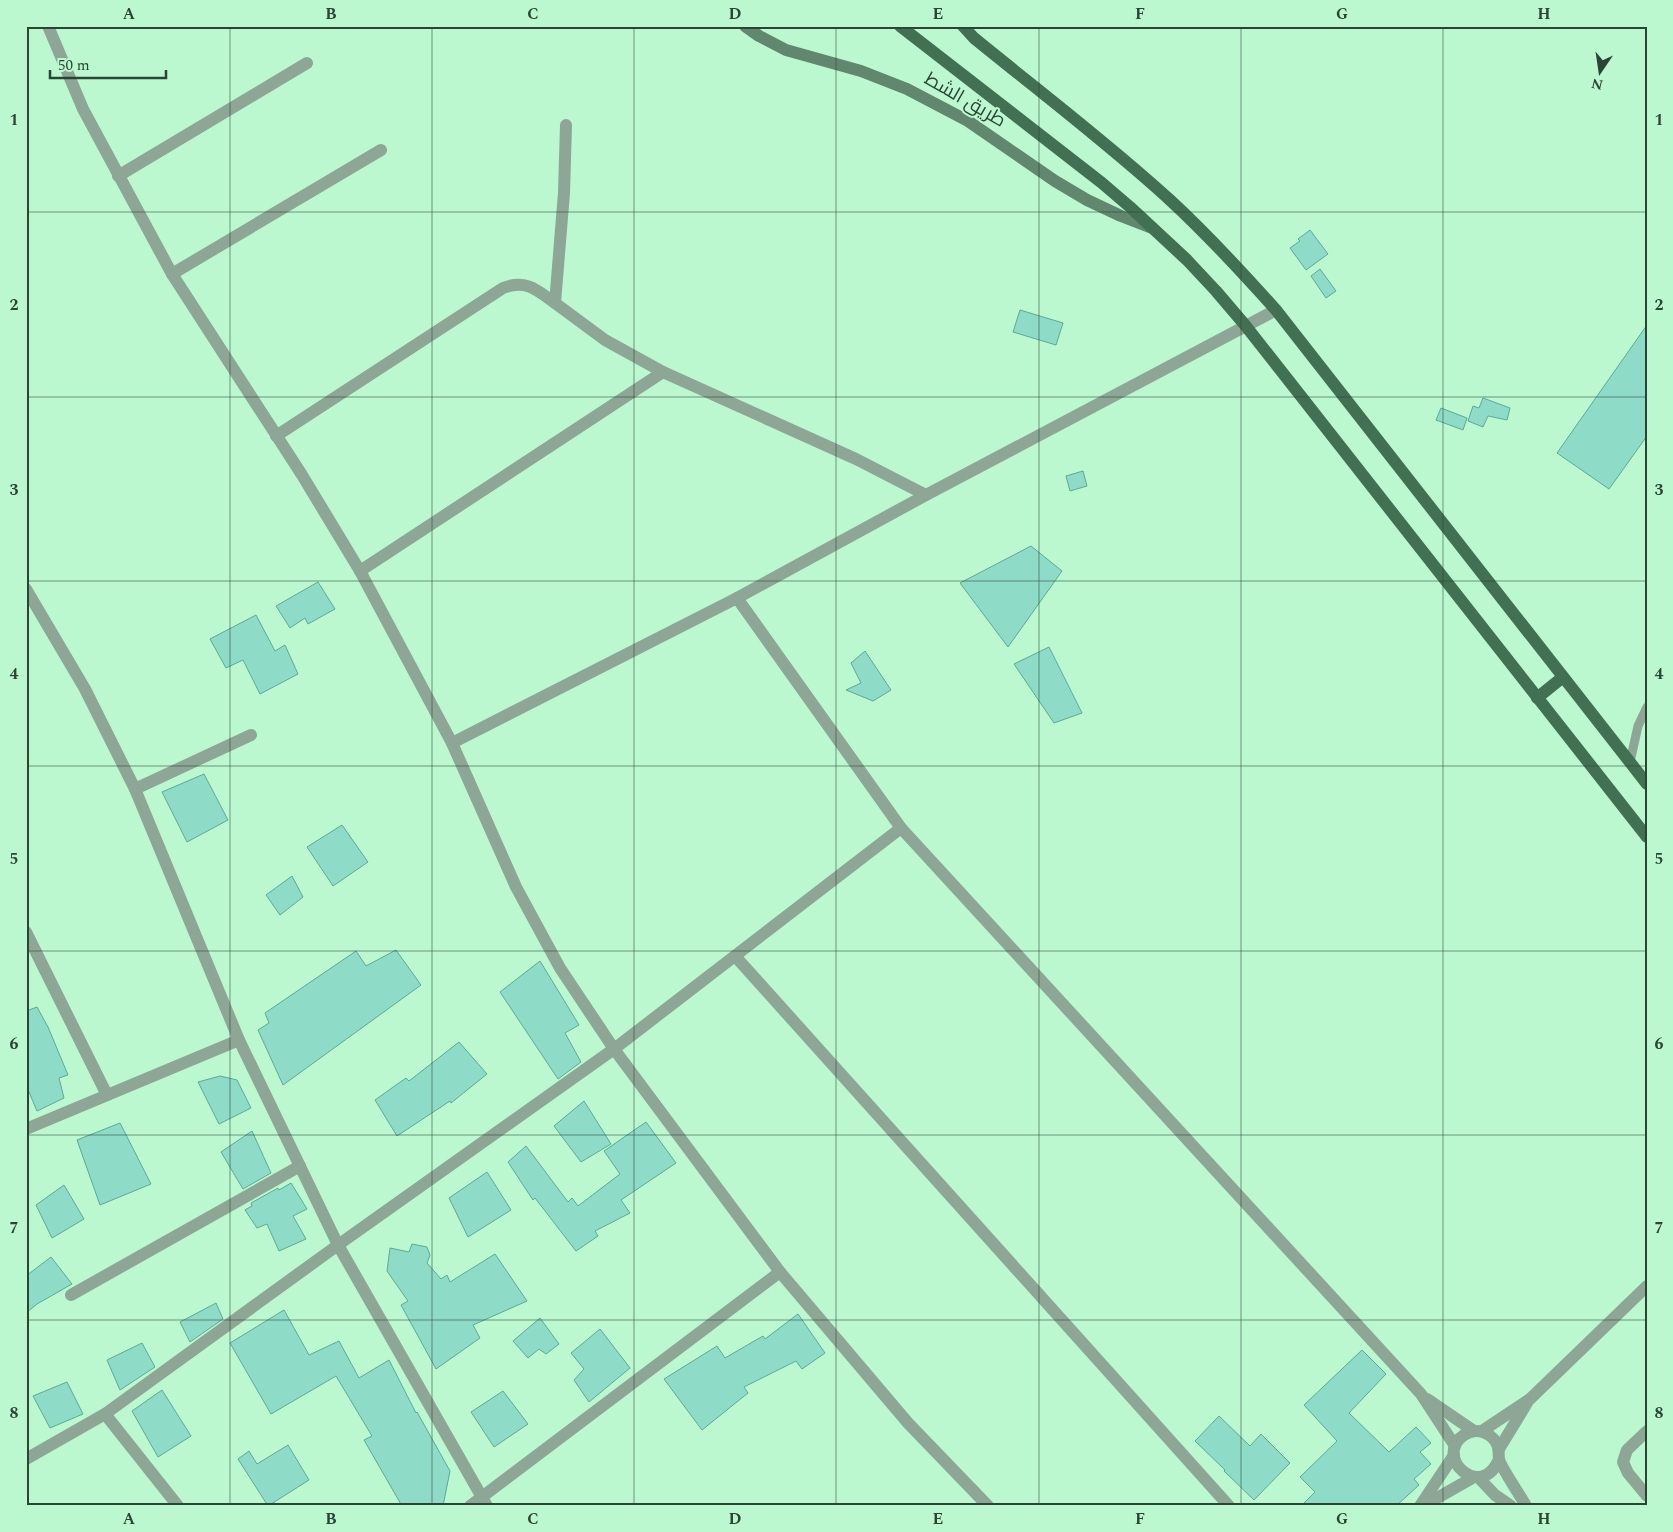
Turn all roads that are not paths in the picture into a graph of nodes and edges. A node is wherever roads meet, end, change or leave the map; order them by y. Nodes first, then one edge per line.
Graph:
1 (48, 26) edge
2 (745, 26) edge
3 (900, 26) edge
4 (963, 26) edge
5 (307, 63) dead end
6 (566, 125) dead end
7 (381, 150) dead end
8 (118, 176) junction
9 (1155, 229) junction
10 (172, 274) junction
11 (555, 303) junction
12 (1276, 310) junction
13 (1244, 325) junction
14 (663, 372) junction
15 (276, 436) junction
16 (926, 495) junction
17 (360, 571) junction
18 (26, 589) edge
19 (737, 598) junction
20 (1563, 677) junction
21 (1537, 698) junction
22 (1647, 707) edge
23 (251, 736) dead end
24 (452, 742) junction
25 (1630, 762) junction
26 (1647, 784) edge
27 (135, 789) junction
28 (900, 828) junction
29 (1647, 837) edge
30 (26, 932) edge
31 (735, 956) junction
32 (239, 1040) junction
33 (614, 1049) junction
34 (107, 1095) junction
35 (26, 1128) edge
36 (300, 1166) junction
37 (338, 1244) junction
38 (780, 1272) junction
39 (1647, 1286) edge
40 (71, 1295) dead end
41 (1421, 1394) junction
42 (1530, 1399) junction
43 (105, 1414) junction
44 (1478, 1431) junction
45 (1647, 1431) edge
46 (1454, 1450) junction
47 (1499, 1454) junction
48 (26, 1459) edge
49 (1476, 1477) junction
50 (1647, 1496) edge
51 (485, 1502) edge
52 (178, 1506) edge
53 (470, 1506) edge
54 (988, 1506) edge
55 (1229, 1506) edge
56 (1422, 1506) edge
57 (1511, 1506) edge
58 (1526, 1506) edge

1 - 8 street
2 - 9 main road, طريق الشط
3 - 9 main road
4 - 12 main road
5 - 8 street
6 - 11 street
7 - 10 street
8 - 10 street
9 - 13 main road
10 - 15 street
11 - 14 street
11 - 15 street
12 - 13 street
12 - 20 main road
13 - 16 street
13 - 21 main road
14 - 16 street
14 - 17 street
15 - 17 street
16 - 19 street
17 - 24 street
18 - 27 street
19 - 24 street
19 - 28 street
20 - 21 main road
20 - 25 main road
21 - 29 main road
22 - 25 lane
23 - 27 street
24 - 33 street
25 - 26 main road
27 - 32 street
28 - 31 street
28 - 41 street
30 - 34 street
31 - 33 street
31 - 55 street
32 - 34 street
32 - 36 street
33 - 37 street
33 - 38 street
34 - 35 street
36 - 37 street
36 - 40 street
37 - 43 street
37 - 51 street
38 - 51 street
38 - 54 street
39 - 42 street
41 - 44 street
41 - 46 street
42 - 44 street
42 - 47 street
43 - 48 street
43 - 52 street
44 - 46 street
44 - 47 street
45 - 50 street
46 - 49 street
46 - 56 street
47 - 49 street
47 - 58 street
49 - 56 street
49 - 57 street
51 - 53 street

